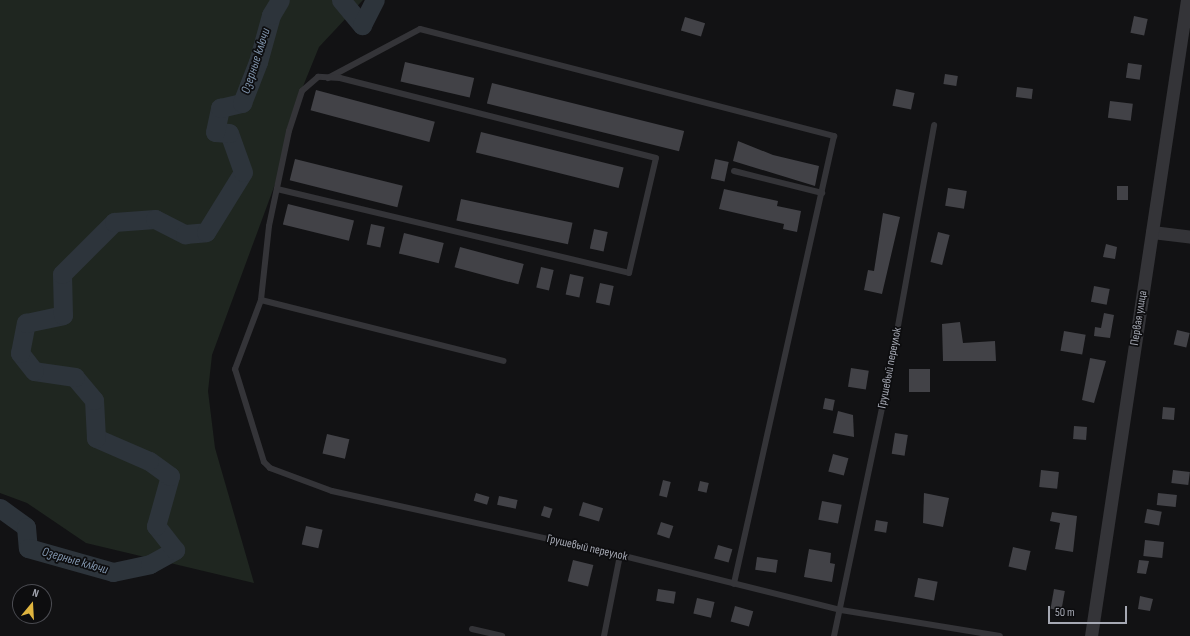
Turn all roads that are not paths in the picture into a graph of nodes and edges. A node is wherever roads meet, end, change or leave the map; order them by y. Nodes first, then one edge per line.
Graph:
1 (1187, 0) edge
2 (328, 78) junction
3 (934, 125) dead end
4 (734, 171) dead end
5 (277, 189) junction
6 (822, 193) junction
7 (1152, 232) junction
8 (1190, 237) edge
9 (261, 300) junction
10 (503, 362) dead end
11 (620, 555) junction
12 (734, 584) junction
13 (841, 610) junction
14 (472, 629) dead end
15 (502, 636) edge
16 (604, 636) edge
17 (834, 636) edge
18 (1000, 636) edge
19 (1091, 636) edge

1 - 7 street, Первая улица
2 - 5 lane, Грушевый переулок
2 - 5 lane
2 - 6 lane, Грушевый переулок
3 - 13 lane, Грушевый переулок
4 - 6 lane
5 - 9 lane, Грушевый переулок
6 - 12 lane
7 - 8 street
7 - 19 street, Первая улица
9 - 10 lane
9 - 11 lane, Грушевый переулок
11 - 12 lane, Грушевый переулок
11 - 16 lane
12 - 13 lane, Грушевый переулок
13 - 17 lane, Грушевый переулок
13 - 18 lane, Грушевый переулок
14 - 15 lane

